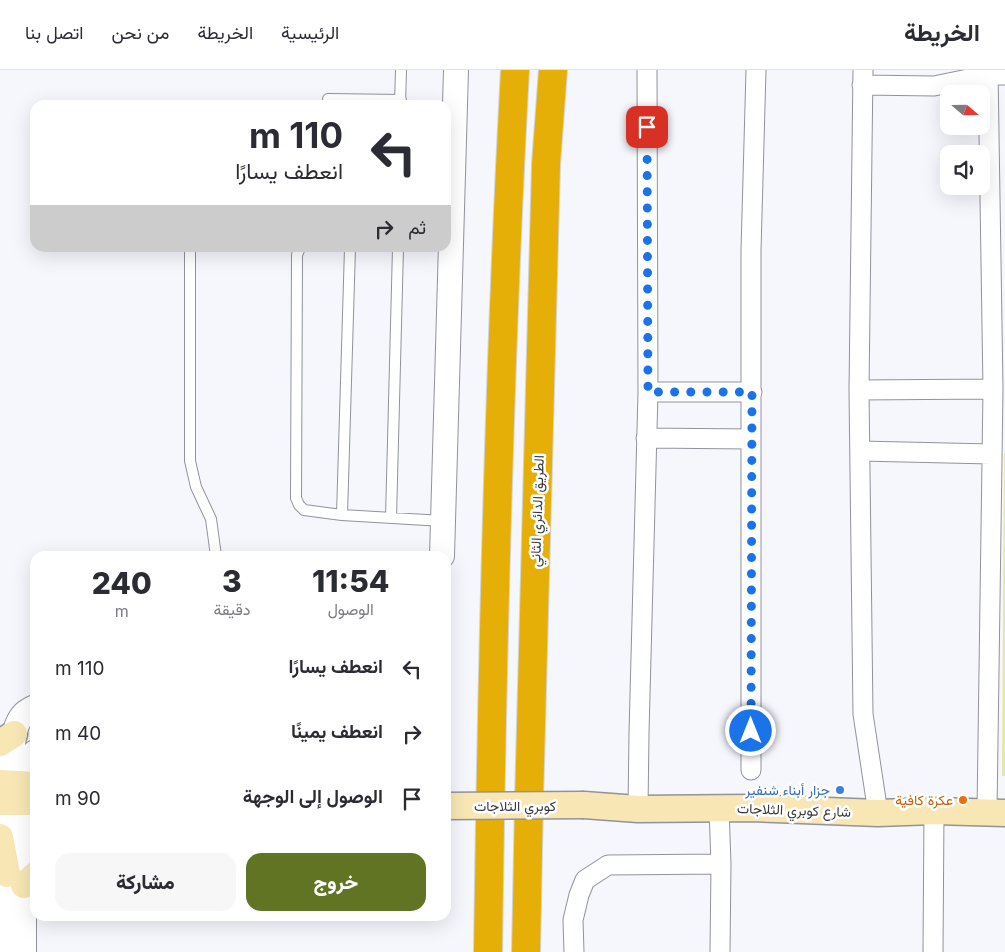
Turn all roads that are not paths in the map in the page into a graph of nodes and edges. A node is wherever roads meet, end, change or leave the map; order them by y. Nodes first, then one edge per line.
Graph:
1 (401, 70) edge
2 (456, 70) edge
3 (515, 70) edge
4 (553, 70) edge
5 (647, 70) edge
6 (756, 70) edge
7 (994, 74) edge
8 (862, 78) edge
9 (328, 99) dead end
10 (346, 100) edge
11 (400, 100) edge
12 (998, 150) edge
13 (451, 243) edge
14 (190, 252) edge
15 (298, 252) edge
16 (350, 252) edge
17 (398, 252) edge
18 (451, 252) edge
19 (859, 390) junction
20 (993, 390) junction
21 (648, 392) junction
22 (752, 392) junction
23 (998, 425) edge
24 (646, 438) junction
25 (751, 439) junction
26 (860, 450) junction
27 (991, 454) junction
28 (342, 515) junction
29 (391, 518) junction
30 (443, 521) junction
31 (215, 551) edge
32 (442, 551) edge
33 (30, 710) edge
34 (7, 738) edge
35 (30, 765) edge
36 (751, 770) dead end
37 (19, 793) edge
38 (584, 805) joint
39 (451, 806) edge
40 (638, 808) junction
41 (719, 808) junction
42 (934, 811) junction
43 (878, 813) junction
44 (996, 813) edge
45 (0, 837) edge
46 (721, 864) junction
47 (22, 878) edge
48 (6, 952) edge
49 (24, 952) edge
50 (488, 952) edge
51 (526, 952) edge
52 (574, 952) edge
53 (720, 952) edge
54 (932, 952) edge

1 - 11 lane
2 - 13 street
3 - 50 highway
4 - 51 highway, الطريق الدائري الثاني
5 - 21 street
6 - 22 street
7 - 8 street
7 - 12 street
8 - 19 street
9 - 10 lane
12 - 20 street
14 - 31 lane
15 - 28 lane
16 - 28 lane
17 - 29 lane
18 - 30 street
19 - 20 street
19 - 26 street
20 - 23 street
21 - 22 street
21 - 24 street
22 - 25 street
23 - 27 street
24 - 25 street
24 - 40 street
25 - 36 street
26 - 27 street
26 - 43 street
27 - 44 street
28 - 29 lane
29 - 30 lane
30 - 32 street
33 - 34 street
34 - 37 street
35 - 37 street
37 - 47 street
38 - 39 main road, كوبري الثلاجات, bridge
38 - 40 main road, شارع كوبري الثلاجات
40 - 41 main road, شارع كوبري الثلاجات
41 - 43 main road, شارع كوبري الثلاجات
41 - 46 street
42 - 43 main road, شارع كوبري الثلاجات
42 - 44 main road, شارع كوبري الثلاجات
42 - 54 street
45 - 47 main road
46 - 52 street
46 - 53 street
47 - 48 street
47 - 49 street

